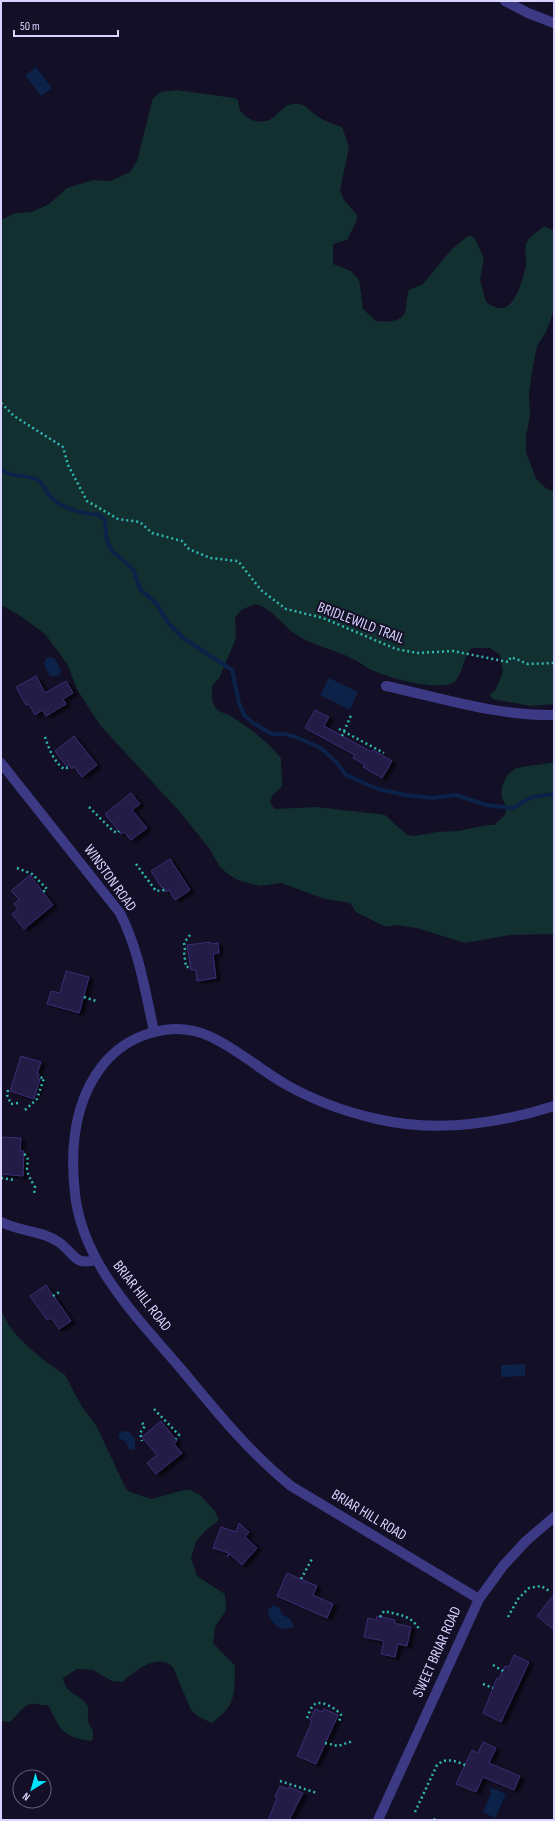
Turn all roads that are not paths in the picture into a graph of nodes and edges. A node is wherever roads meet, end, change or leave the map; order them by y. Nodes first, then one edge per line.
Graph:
1 (505, 1) edge
2 (554, 24) edge
3 (386, 686) dead end
4 (554, 715) edge
5 (1, 763) edge
6 (154, 1031) junction
7 (554, 1106) edge
8 (1, 1222) edge
9 (96, 1260) junction
10 (554, 1517) edge
11 (479, 1599) junction
12 (378, 1820) edge

1 - 2 street
3 - 4 street
5 - 6 street, WINSTON ROAD
6 - 7 street, BRIAR HILL ROAD
6 - 9 street, BRIAR HILL ROAD
8 - 9 street
9 - 11 street, BRIAR HILL ROAD
10 - 11 street, SWEET BRIAR ROAD
11 - 12 street, SWEET BRIAR ROAD

